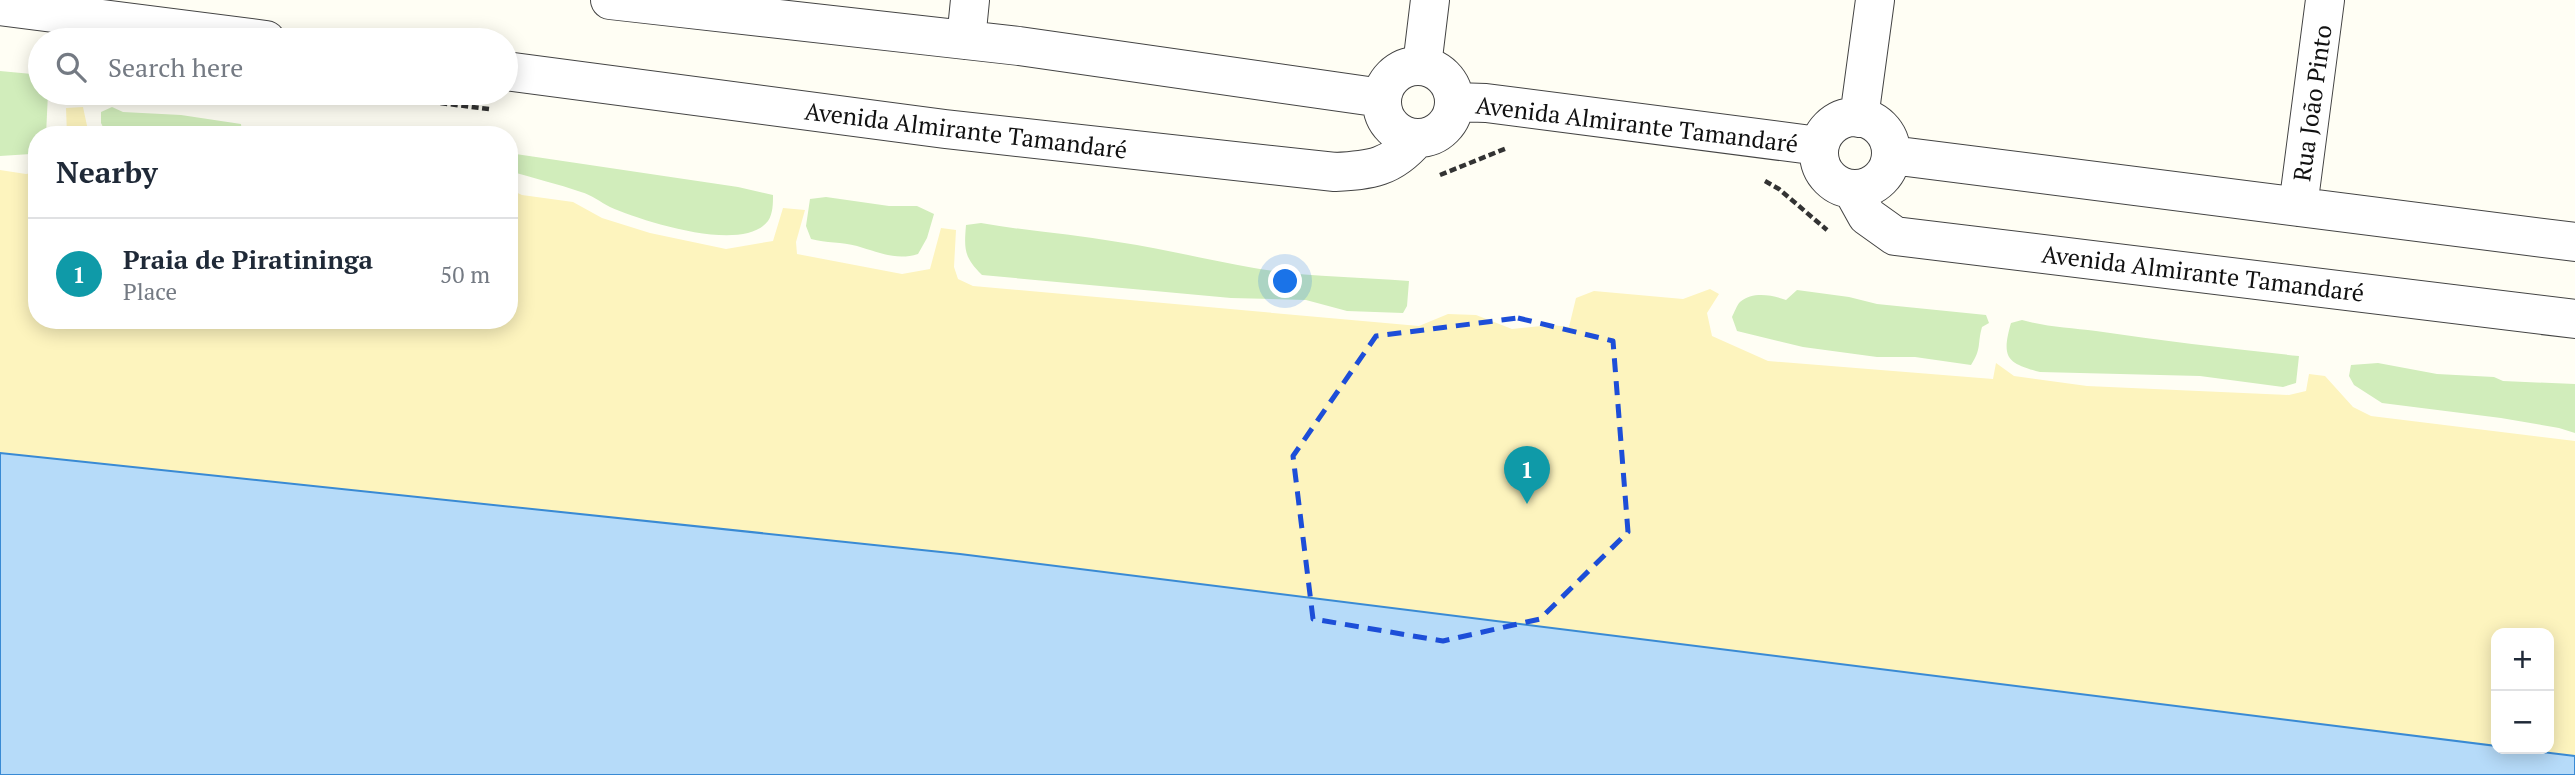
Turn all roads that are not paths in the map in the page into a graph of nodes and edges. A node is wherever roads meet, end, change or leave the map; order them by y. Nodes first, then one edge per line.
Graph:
1 (610, 0) edge
2 (971, 0) edge
3 (1430, 0) edge
4 (1875, 0) edge
5 (2325, 0) edge
6 (0, 6) edge
7 (172, 28) edge
8 (966, 40) junction
9 (1423, 66) junction
10 (518, 73) edge
11 (1382, 98) junction
12 (1454, 102) junction
13 (1859, 118) junction
14 (1416, 139) junction
15 (1819, 146) junction
16 (1891, 155) junction
17 (1852, 189) junction
18 (2298, 207) junction
19 (2575, 242) edge
20 (2575, 319) edge

1 - 8 street
2 - 8 street
3 - 9 street
4 - 13 street
5 - 18 street, Rua João Pinto
6 - 7 street
8 - 11 street
9 - 11 street
9 - 12 street
10 - 14 street, Avenida Almirante Tamandaré
11 - 14 street
12 - 14 street
12 - 15 street, Avenida Almirante Tamandaré
13 - 15 street
13 - 16 street
15 - 17 street
16 - 17 street
16 - 18 street
17 - 20 street, Avenida Almirante Tamandaré
18 - 19 street

